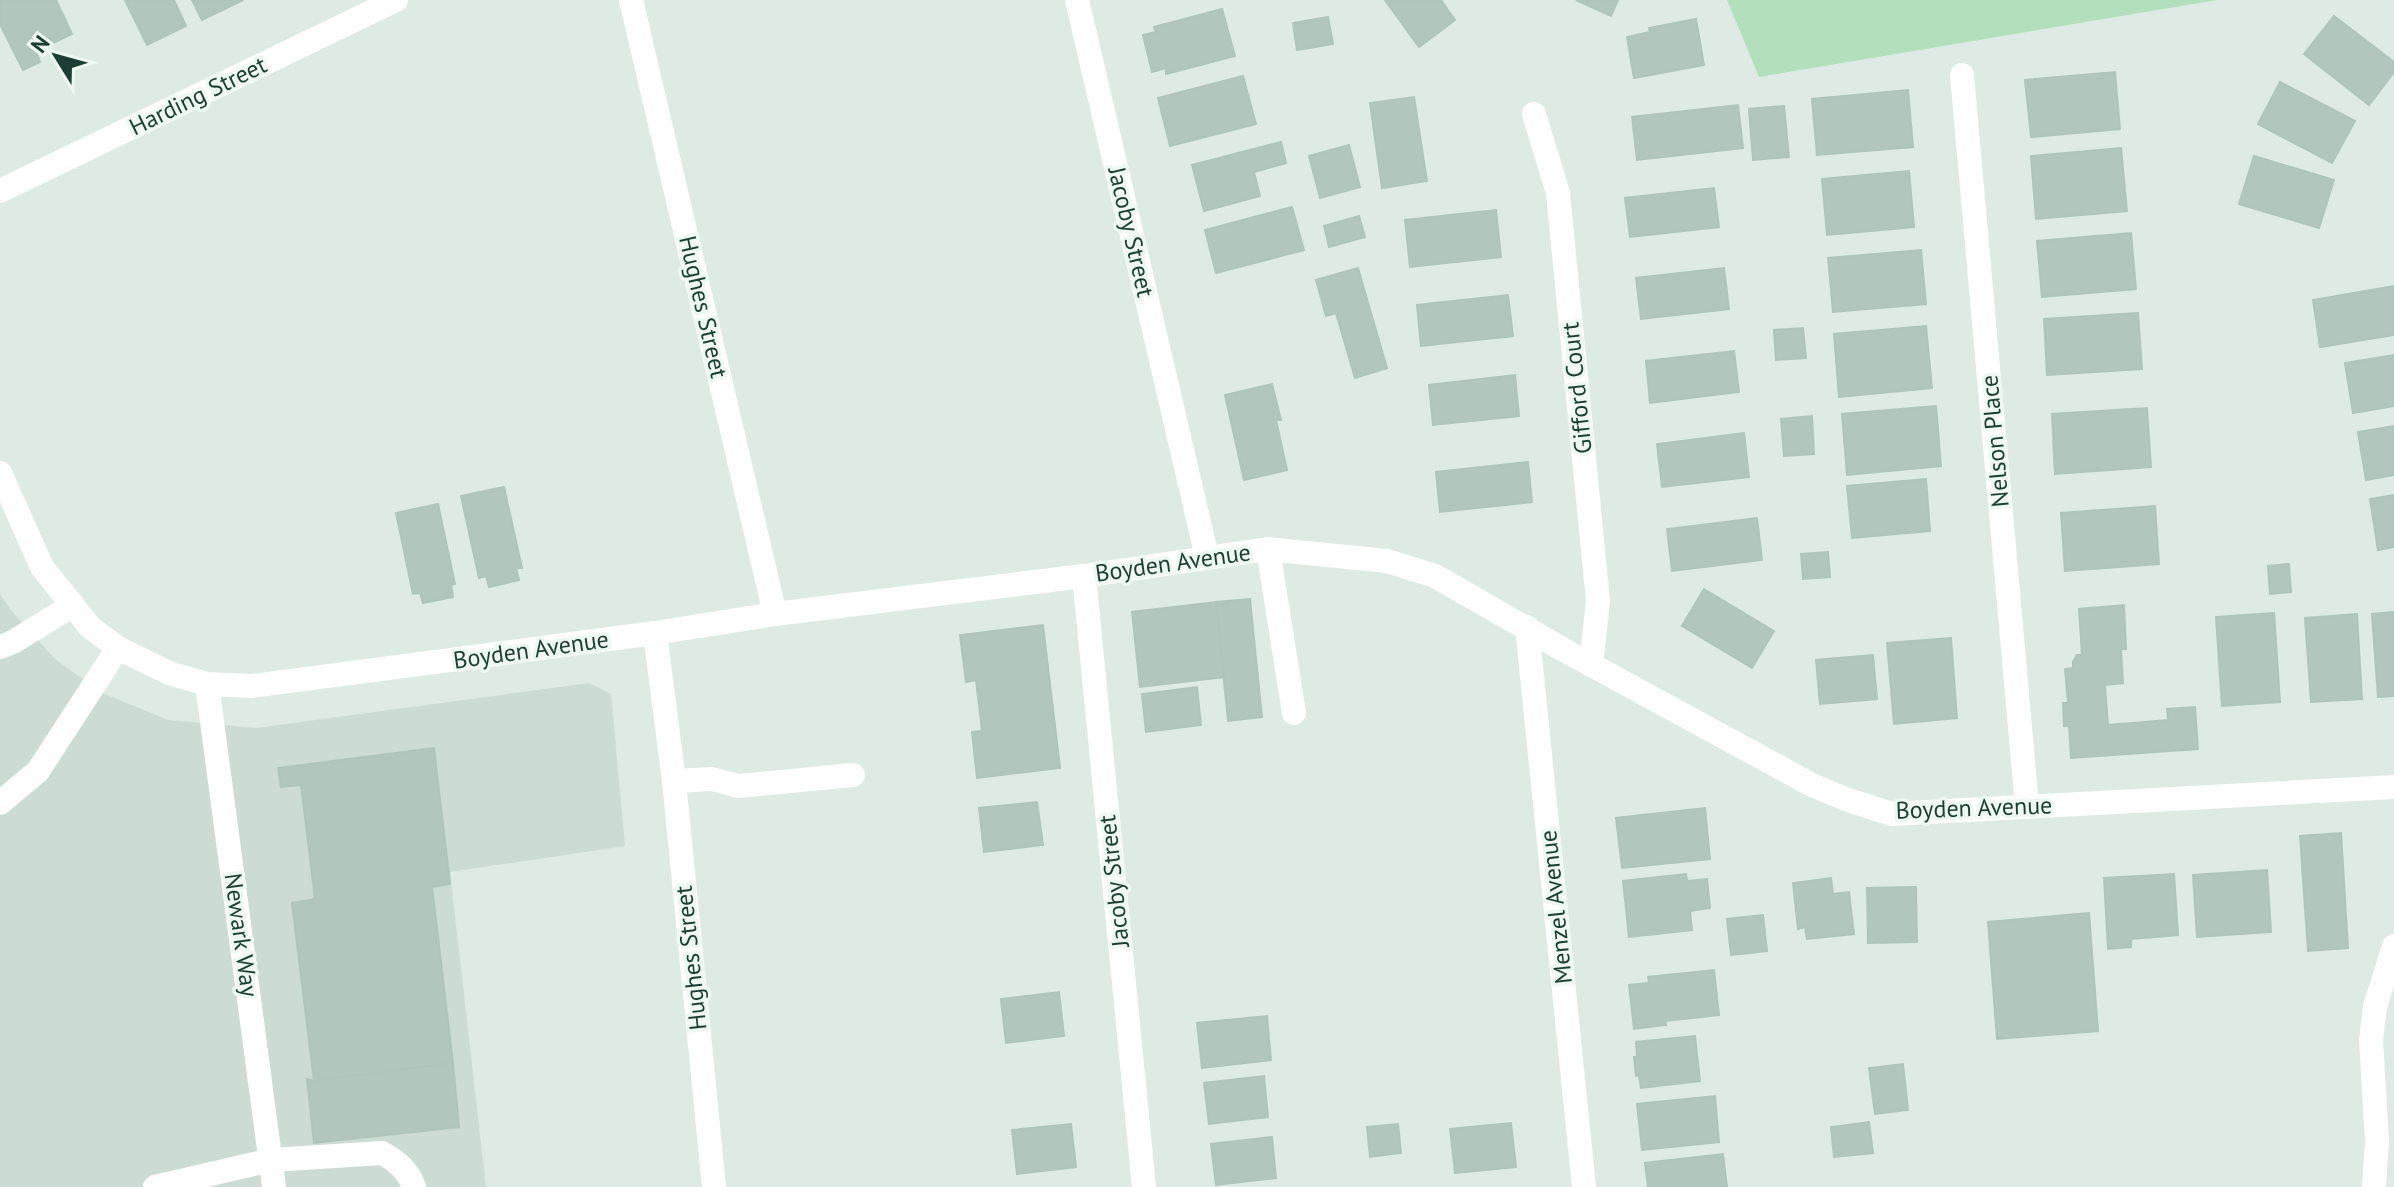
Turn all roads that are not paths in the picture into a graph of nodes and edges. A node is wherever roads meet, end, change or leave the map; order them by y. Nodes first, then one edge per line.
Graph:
1 (396, 0) edge
2 (631, 0) edge
3 (1077, 0) edge
4 (1962, 75) dead end
5 (1534, 114) dead end
6 (0, 191) edge
7 (0, 473) edge
8 (1268, 549) junction
9 (1207, 557) junction
10 (1084, 576) junction
11 (73, 605) junction
12 (775, 614) junction
13 (1527, 627) junction
14 (655, 633) junction
15 (0, 647) edge
16 (118, 648) junction
17 (1591, 665) junction
18 (207, 684) junction
19 (1294, 713) dead end
20 (853, 775) dead end
21 (674, 781) junction
22 (2394, 787) edge
23 (0, 803) edge
24 (2027, 806) junction
25 (2394, 946) edge
26 (271, 1160) junction
27 (155, 1187) edge
28 (274, 1187) edge
29 (414, 1187) edge
30 (714, 1187) edge
31 (1144, 1187) edge
32 (1584, 1187) edge
33 (2374, 1187) edge

1 - 6 street, Harding Street
2 - 12 street, Hughes Street
3 - 9 street, Jacoby Street
4 - 24 street, Nelson Place
5 - 17 street, Gifford Court
7 - 11 street, Boyden Avenue
8 - 9 street, Boyden Avenue
8 - 13 street, Boyden Avenue
8 - 19 street
9 - 10 street, Boyden Avenue
10 - 12 street, Boyden Avenue
10 - 31 street, Jacoby Street
11 - 15 street
11 - 16 street, Boyden Avenue
12 - 14 street, Boyden Avenue
13 - 17 street, Boyden Avenue
13 - 32 street, Menzel Avenue
14 - 18 street, Boyden Avenue
14 - 21 street, Hughes Street
16 - 18 street, Boyden Avenue
16 - 23 street
17 - 24 street, Boyden Avenue
18 - 26 street, Newark Way
20 - 21 street
21 - 30 street, Hughes Street
22 - 24 street, Boyden Avenue
25 - 33 street
26 - 27 street
26 - 28 street, Newark Way
26 - 29 street

